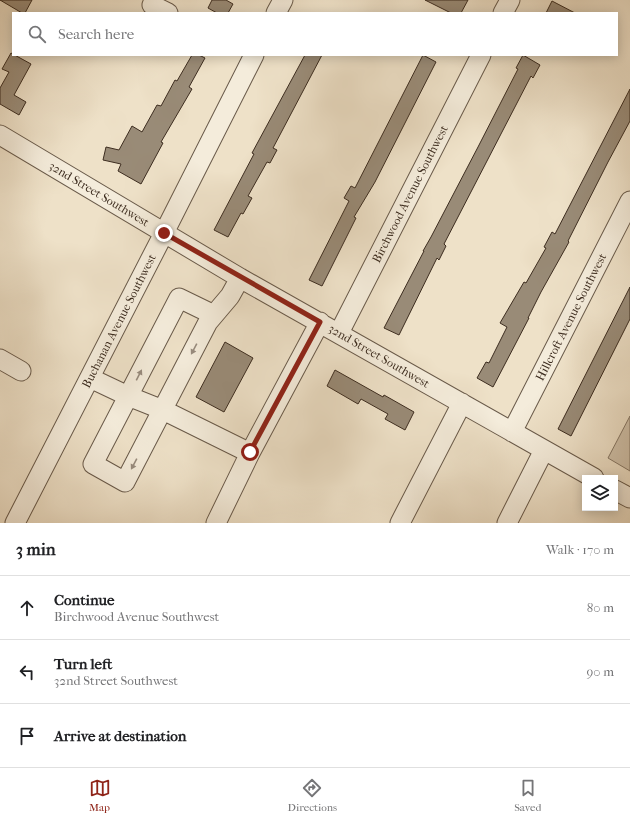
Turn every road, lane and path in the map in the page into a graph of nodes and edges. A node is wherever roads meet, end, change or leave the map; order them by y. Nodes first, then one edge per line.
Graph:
1 (283, 0) edge
2 (510, 0) edge
3 (277, 12) edge
4 (504, 12) edge
5 (251, 56) edge
6 (480, 56) edge
7 (0, 135) edge
8 (630, 201) edge
9 (164, 233) junction
10 (240, 278) junction
11 (214, 315) junction
12 (320, 322) junction
13 (339, 333) junction
14 (0, 359) edge
15 (21, 371) dead end
16 (90, 378) junction
17 (128, 396) junction
18 (462, 403) junction
19 (163, 410) junction
20 (512, 432) junction
21 (544, 450) junction
22 (250, 452) junction
23 (589, 475) edge
24 (618, 492) edge
25 (630, 498) edge
26 (15, 523) edge
27 (216, 523) edge
28 (400, 523) edge
29 (507, 523) edge

1 - 3 street
2 - 4 street
5 - 9 street, Buchanan Avenue Southwest
6 - 13 street, Birchwood Avenue Southwest
7 - 9 street, 32nd Street Southwest
8 - 20 street, Hillcroft Avenue Southwest
9 - 10 street, 32nd Street Southwest
9 - 16 street, Buchanan Avenue Southwest
10 - 11 street
10 - 12 street, 32nd Street Southwest
17 -> 11 street
11 -> 19 street
12 - 13 street, 32nd Street Southwest
12 - 22 street
13 - 18 street, 32nd Street Southwest
14 - 15 street
16 - 17 street
16 - 26 street, Buchanan Avenue Southwest
17 - 19 street
19 -> 17 street
18 - 20 street, 32nd Street Southwest
18 - 28 street
19 - 22 street
20 - 21 street, 32nd Street Southwest
21 - 23 street, 32nd Street Southwest
21 - 29 street
22 - 27 street
24 - 25 street

